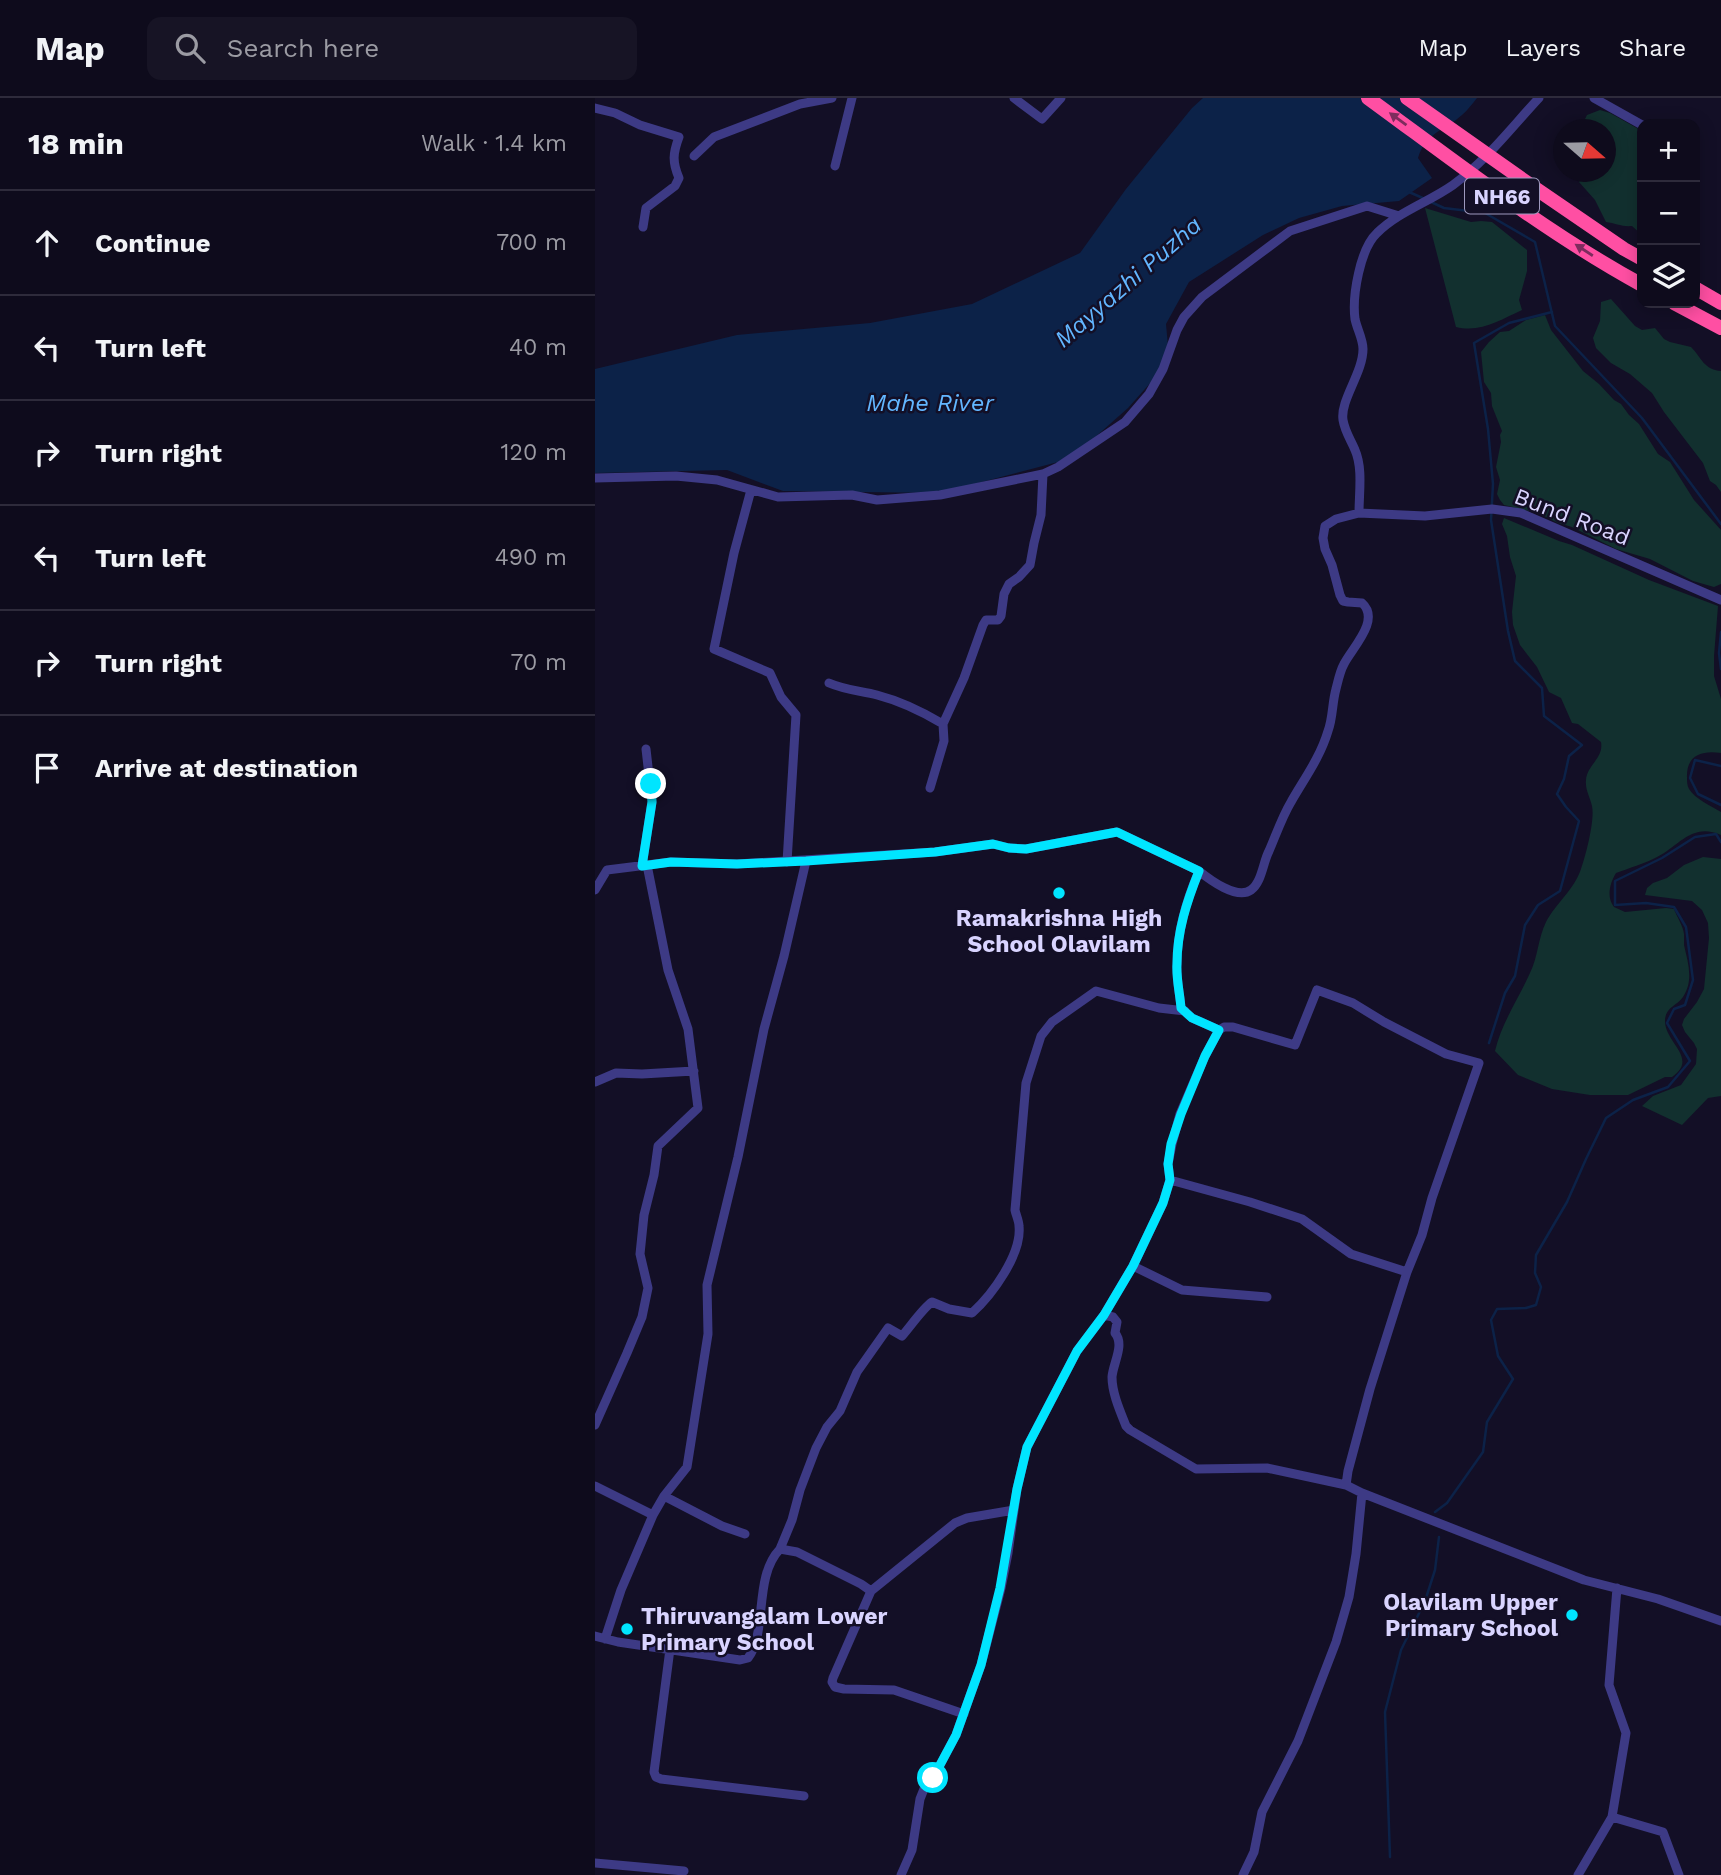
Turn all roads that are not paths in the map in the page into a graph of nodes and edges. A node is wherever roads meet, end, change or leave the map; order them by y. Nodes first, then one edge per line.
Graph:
1 (832, 98) edge
2 (852, 98) edge
3 (1014, 98) edge
4 (1061, 98) edge
5 (1368, 98) edge
6 (1407, 98) edge
7 (1539, 98) edge
8 (1594, 98) edge
9 (595, 108) edge
10 (1637, 122) edge
11 (694, 156) dead end
12 (835, 166) dead end
13 (1399, 216) junction
14 (643, 227) dead end
15 (1637, 256) edge
16 (1637, 282) edge
17 (1700, 291) edge
18 (1721, 303) edge
19 (1683, 308) edge
20 (1721, 328) edge
21 (1042, 474) junction
22 (595, 478) edge
23 (751, 490) junction
24 (1359, 513) junction
25 (1721, 600) edge
26 (829, 683) dead end
27 (943, 724) junction
28 (646, 749) dead end
29 (930, 788) dead end
30 (806, 861) junction
31 (787, 862) junction
32 (645, 865) junction
33 (1199, 871) junction
34 (595, 890) edge
35 (1185, 1011) junction
36 (1219, 1030) junction
37 (694, 1070) junction
38 (595, 1082) edge
39 (1170, 1180) junction
40 (1133, 1266) junction
41 (1407, 1272) junction
42 (1267, 1297) dead end
43 (1104, 1315) junction
44 (595, 1425) edge
45 (1346, 1485) junction
46 (595, 1486) edge
47 (1362, 1493) junction
48 (664, 1496) junction
49 (1014, 1510) junction
50 (653, 1515) junction
51 (745, 1534) dead end
52 (780, 1549) junction
53 (1617, 1588) junction
54 (871, 1591) junction
55 (1721, 1621) edge
56 (595, 1636) edge
57 (605, 1639) junction
58 (670, 1649) junction
59 (964, 1714) junction
60 (804, 1796) dead end
61 (1612, 1817) junction
62 (595, 1863) edge
63 (684, 1871) dead end
64 (901, 1875) edge
65 (1243, 1875) edge
66 (1578, 1875) edge
67 (1679, 1875) edge

1 - 11 street
2 - 12 street
3 - 4 street
16 -> 5 highway, NH66, bridge
6 - 15 highway, NH66, bridge
7 - 13 street
8 - 10 street
9 - 14 street
13 - 21 street
13 - 24 street
17 - 18 highway
19 - 20 highway
21 - 23 street
21 - 27 street
22 - 23 street
23 - 31 street
24 - 25 street, Bund Road
24 - 33 street
26 - 27 street
27 - 29 street
28 - 32 street
30 - 31 street
30 - 33 street
30 - 48 street
31 - 32 street
32 - 34 street
32 - 37 street
33 - 35 street
35 - 36 street
35 - 52 street
36 - 39 street
36 - 41 street
37 - 38 street
37 - 44 street
39 - 40 street
39 - 41 street
40 - 42 street
40 - 43 street
41 - 45 street
43 - 45 street
43 - 49 street
45 - 47 street
46 - 50 street
47 - 53 street
47 - 65 street
48 - 50 street
48 - 51 street
49 - 54 street
49 - 59 street
50 - 57 street
52 - 54 street
52 - 58 street
53 - 55 street
53 - 61 street
54 - 59 street
56 - 57 street
57 - 58 street
58 - 60 street
59 - 64 street
61 - 66 street
61 - 67 street
62 - 63 street

